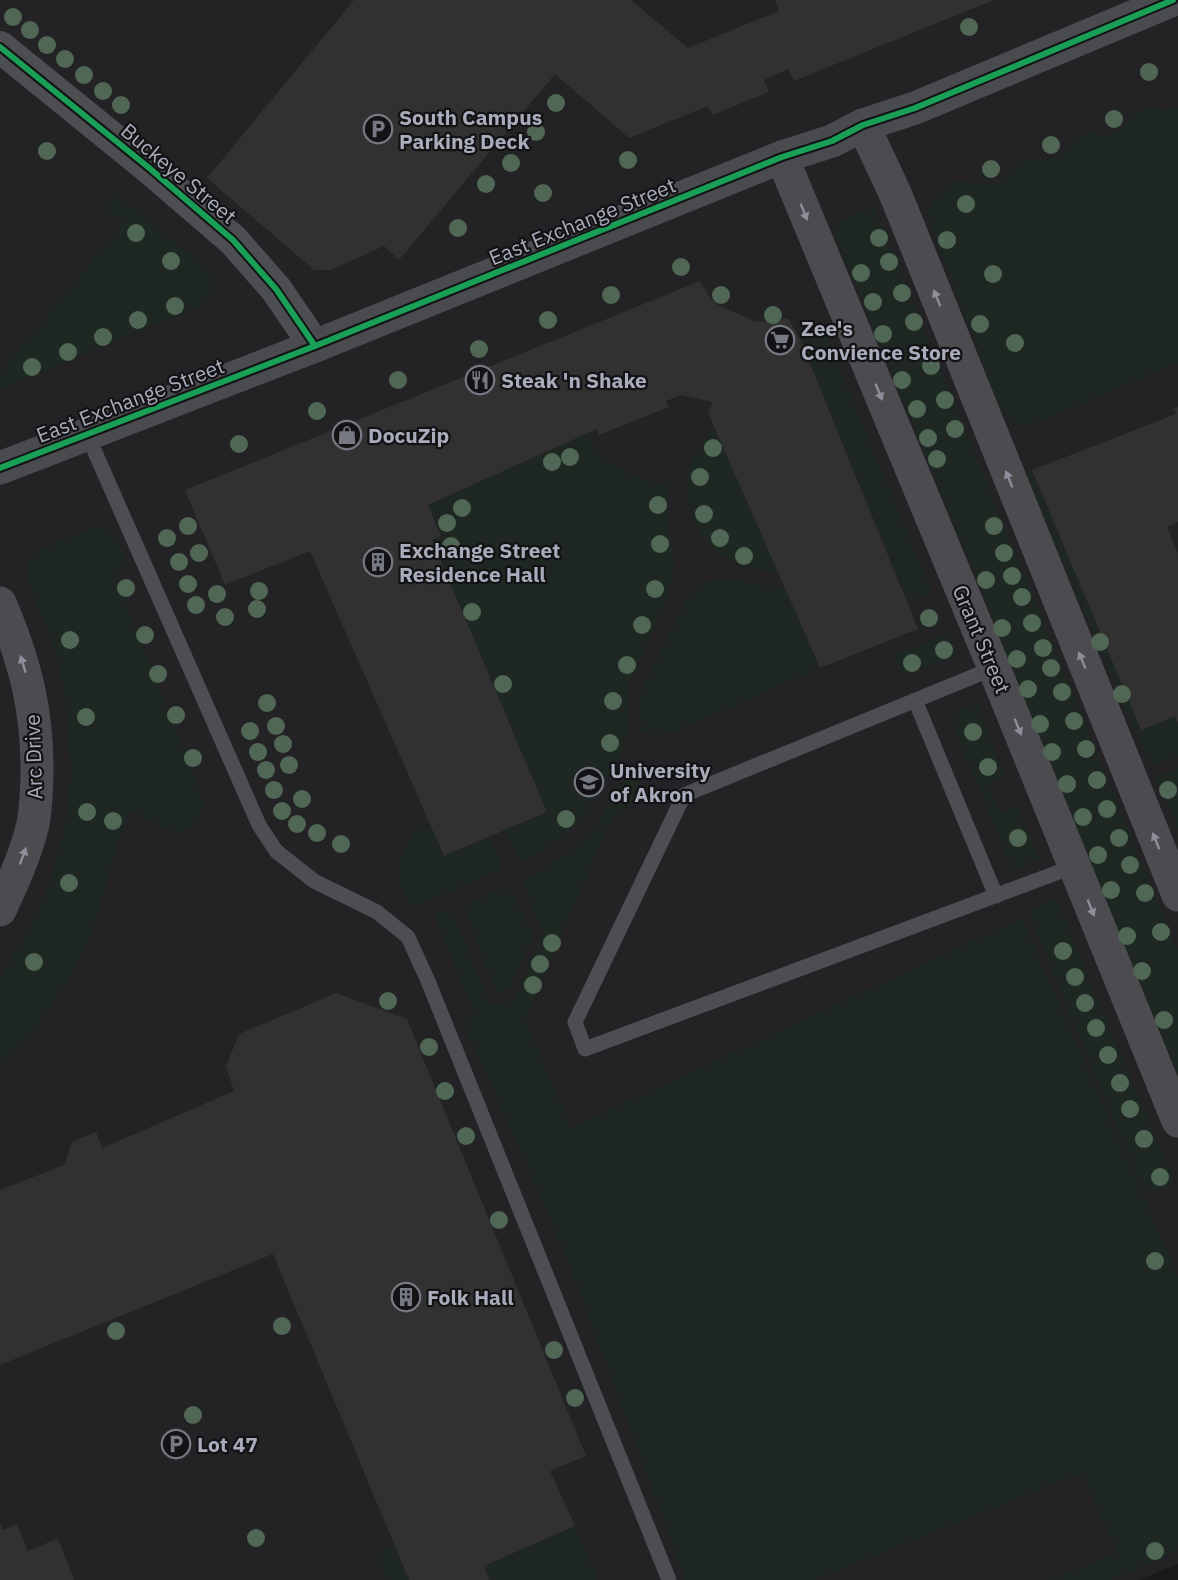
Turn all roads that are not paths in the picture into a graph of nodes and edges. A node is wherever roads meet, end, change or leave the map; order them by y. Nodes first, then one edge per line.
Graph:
1 (1173, 0) edge
2 (0, 47) edge
3 (863, 125) junction
4 (782, 157) junction
5 (315, 346) junction
6 (87, 434) junction
7 (0, 468) edge
8 (0, 603) edge
9 (994, 668) junction
10 (915, 700) junction
11 (1074, 866) junction
12 (1178, 895) edge
13 (996, 896) junction
14 (0, 910) edge
15 (1178, 1121) edge
16 (669, 1580) edge

1 - 3 main road, East Exchange Street
2 - 5 street, Buckeye Street
3 - 4 main road, East Exchange Street
12 -> 3 main road
4 - 5 main road, East Exchange Street
4 -> 9 main road, Grant Street
5 - 6 main road, East Exchange Street
6 - 7 main road, East Exchange Street
6 - 16 lane
14 -> 8 main road, Arc Drive
9 - 10 lane
9 -> 11 main road, Grant Street
10 - 13 lane
10 - 13 lane
11 - 13 lane
11 -> 15 main road, Grant Street

